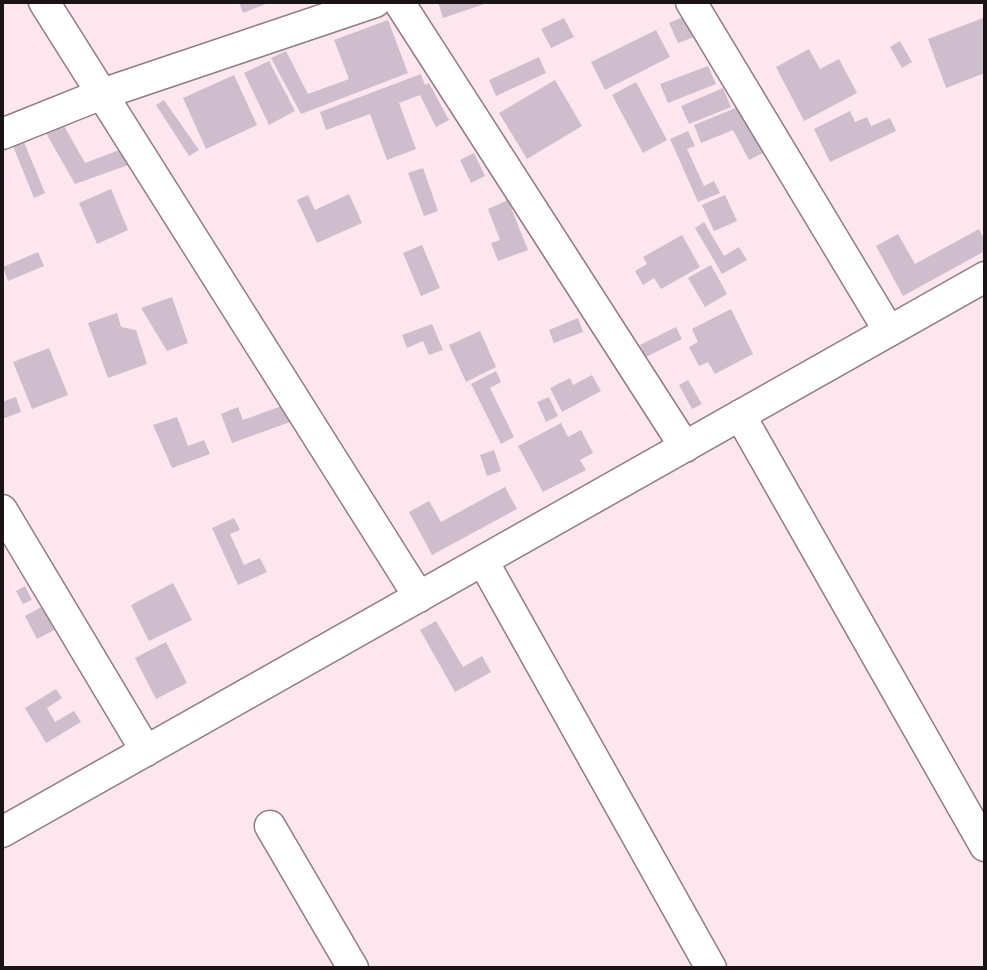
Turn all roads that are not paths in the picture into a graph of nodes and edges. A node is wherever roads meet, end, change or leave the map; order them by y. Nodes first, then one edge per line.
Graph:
1 (44, 2) edge
2 (376, 2) edge
3 (399, 2) edge
4 (691, 2) edge
5 (102, 94) junction
6 (2, 134) edge
7 (985, 277) edge
8 (889, 331) junction
9 (740, 415) junction
10 (685, 447) junction
11 (2, 510) edge
12 (483, 561) junction
13 (419, 597) junction
14 (146, 751) junction
15 (270, 826) dead end
16 (2, 832) edge
17 (985, 846) edge
18 (353, 968) edge
19 (711, 968) edge

1 - 5 street
2 - 5 street
3 - 10 street
4 - 8 street
5 - 6 street
5 - 13 street
7 - 8 street
8 - 9 street
9 - 10 street
9 - 17 street
10 - 12 street
11 - 14 street
12 - 13 street
12 - 19 street
13 - 14 street
14 - 16 street
15 - 18 street

